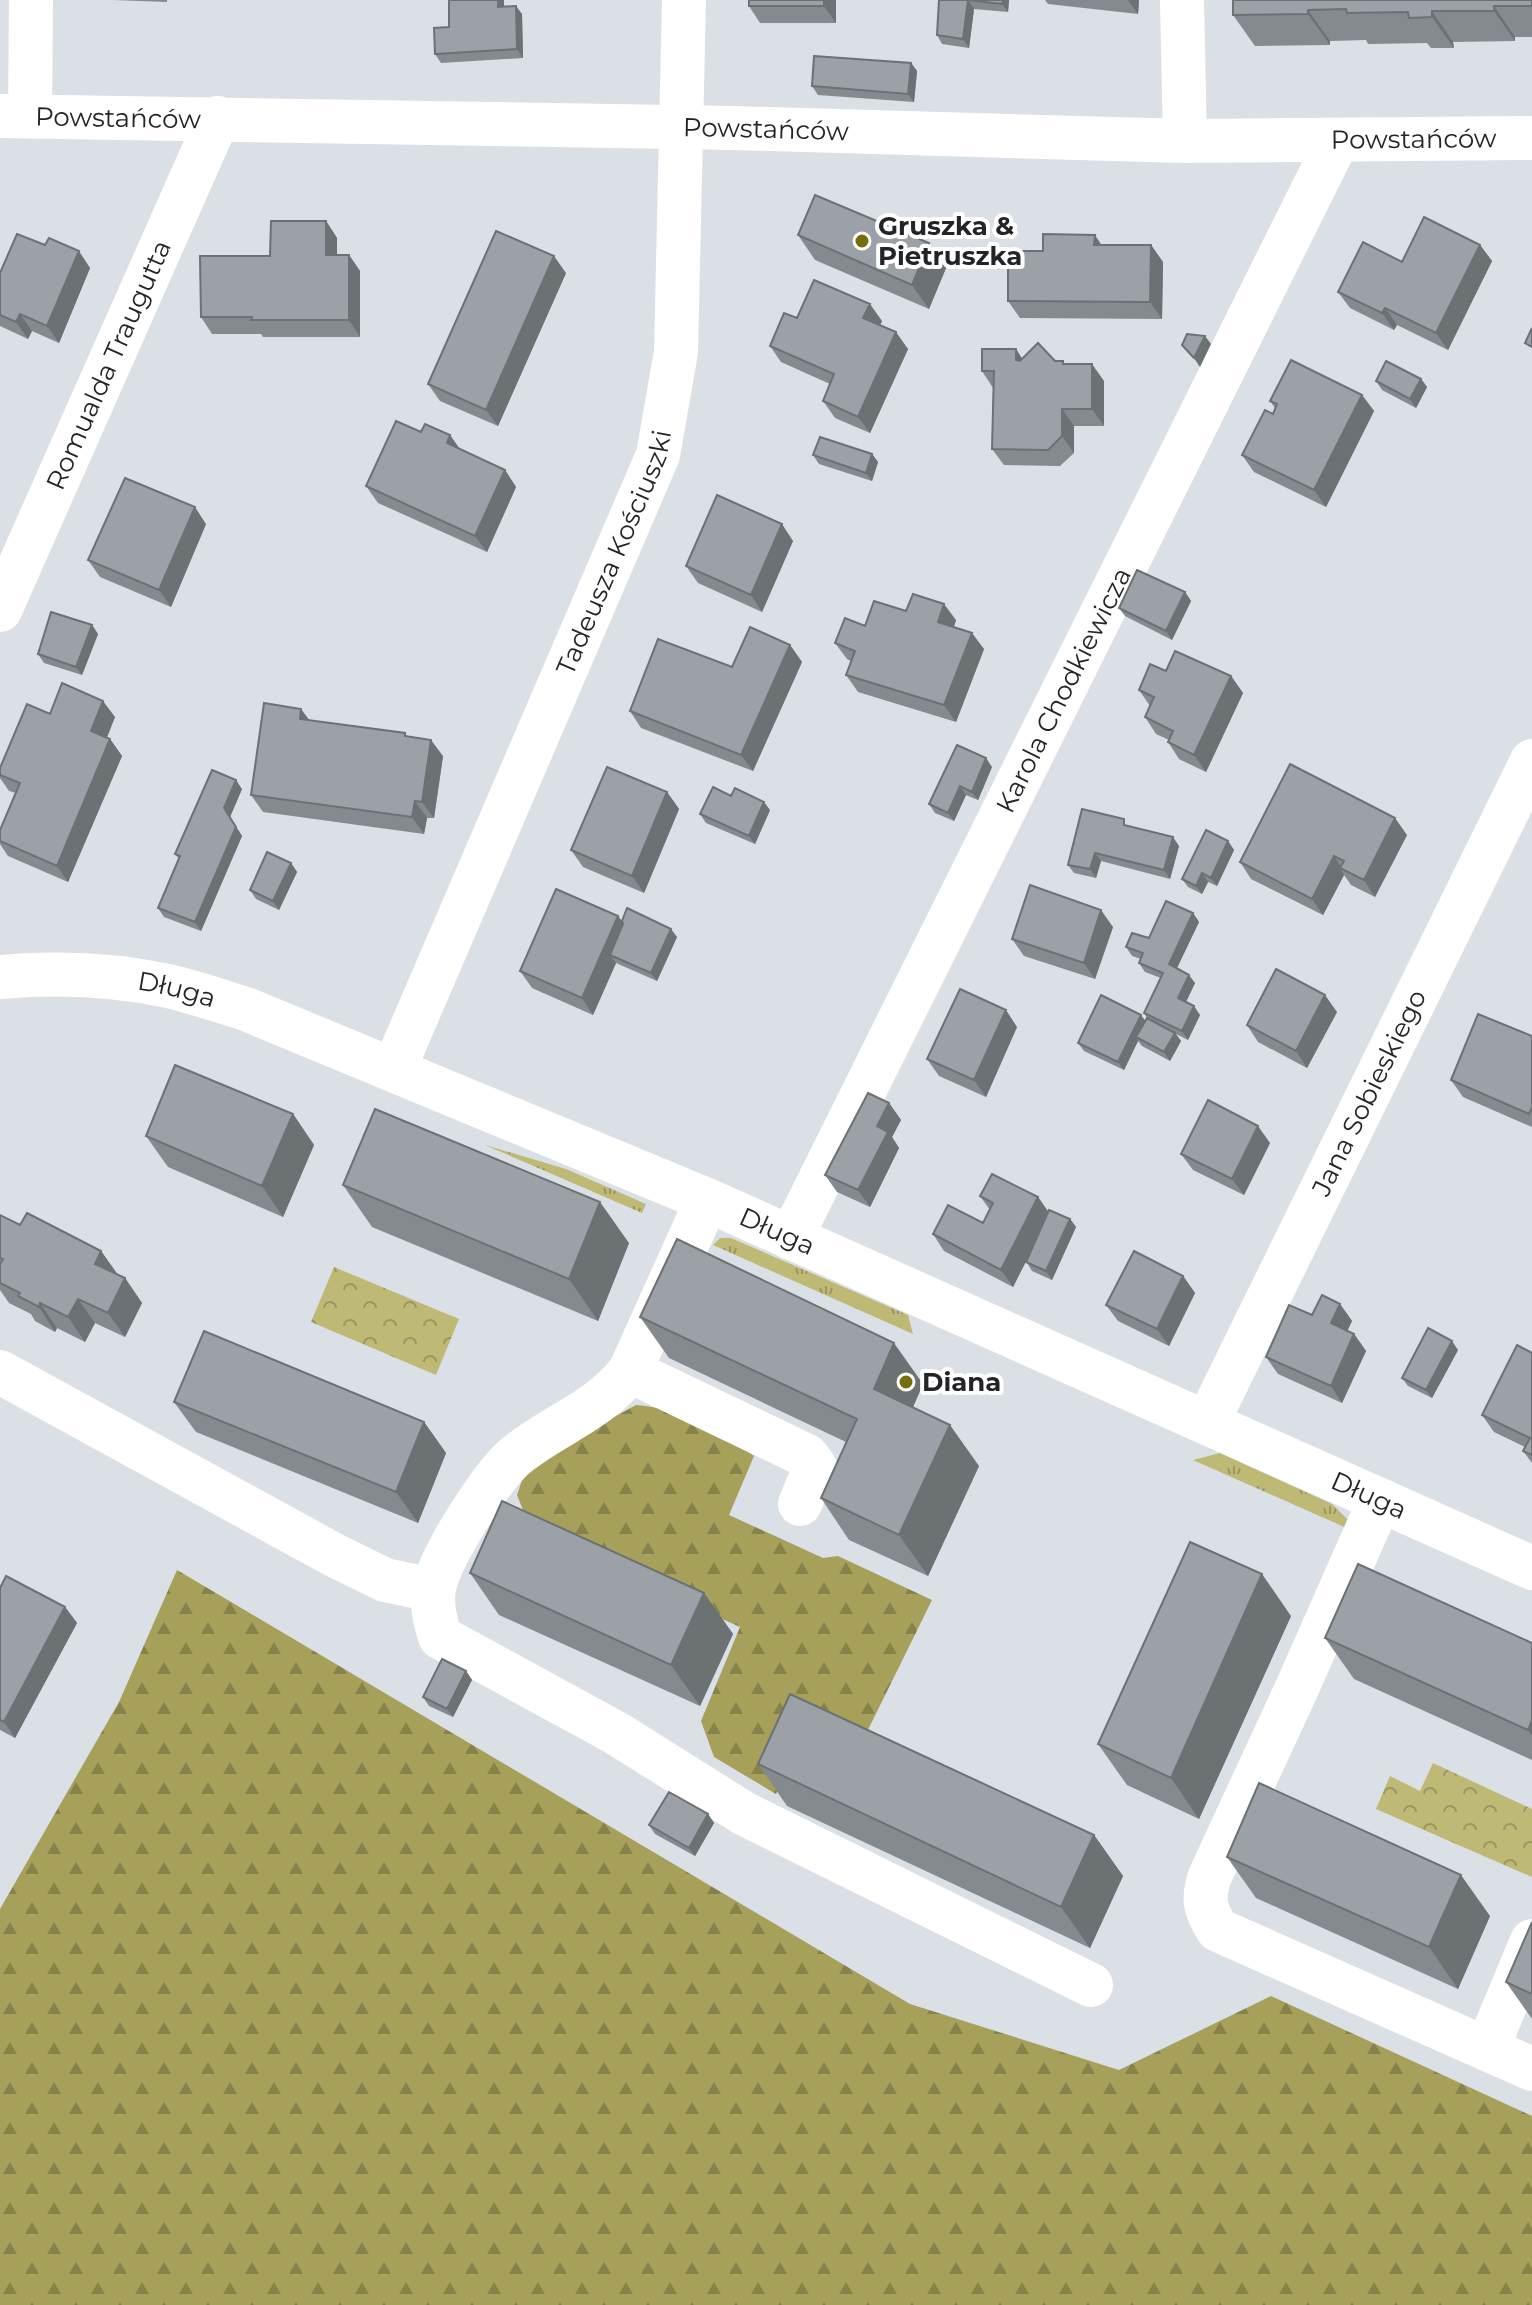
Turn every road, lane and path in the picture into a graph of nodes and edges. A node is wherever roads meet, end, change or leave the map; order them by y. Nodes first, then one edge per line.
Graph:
1 (31, 0) edge
2 (684, 0) edge
3 (1182, 0) edge
4 (15, 116) edge
5 (218, 118) junction
6 (682, 127) junction
7 (1532, 138) edge
8 (1185, 141) junction
9 (1337, 141) junction
10 (0, 610) edge
11 (1532, 761) edge
12 (0, 977) edge
13 (394, 1069) junction
14 (707, 1200) junction
15 (791, 1238) junction
16 (630, 1371) junction
17 (0, 1372) edge
18 (1207, 1423) junction
19 (1380, 1500) junction
20 (800, 1504) dead end
21 (1532, 1568) edge
22 (433, 1590) junction
23 (1532, 1941) edge
24 (1091, 1985) dead end
25 (1487, 2049) junction
26 (1532, 2069) edge

1 - 4 street
2 - 6 street, Tadeusza Kościuszki
3 - 8 street
4 - 5 street, Powstańców
5 - 6 street, Powstańców
5 - 10 street, Romualda Traugutta
6 - 8 street, Powstańców
6 - 13 street, Tadeusza Kościuszki
7 - 9 street, Powstańców
8 - 9 street, Powstańców
9 - 15 street, Karola Chodkiewicza
11 - 18 street, Jana Sobieskiego
12 - 13 street, Długa
13 - 14 street, Długa
14 - 15 street, Długa
14 - 16 street
15 - 18 street, Długa
16 - 20 street
16 - 22 street
17 - 22 street
18 - 19 street, Długa
19 - 21 street, Długa
19 - 25 street
22 - 24 street
23 - 25 street
25 - 26 street

